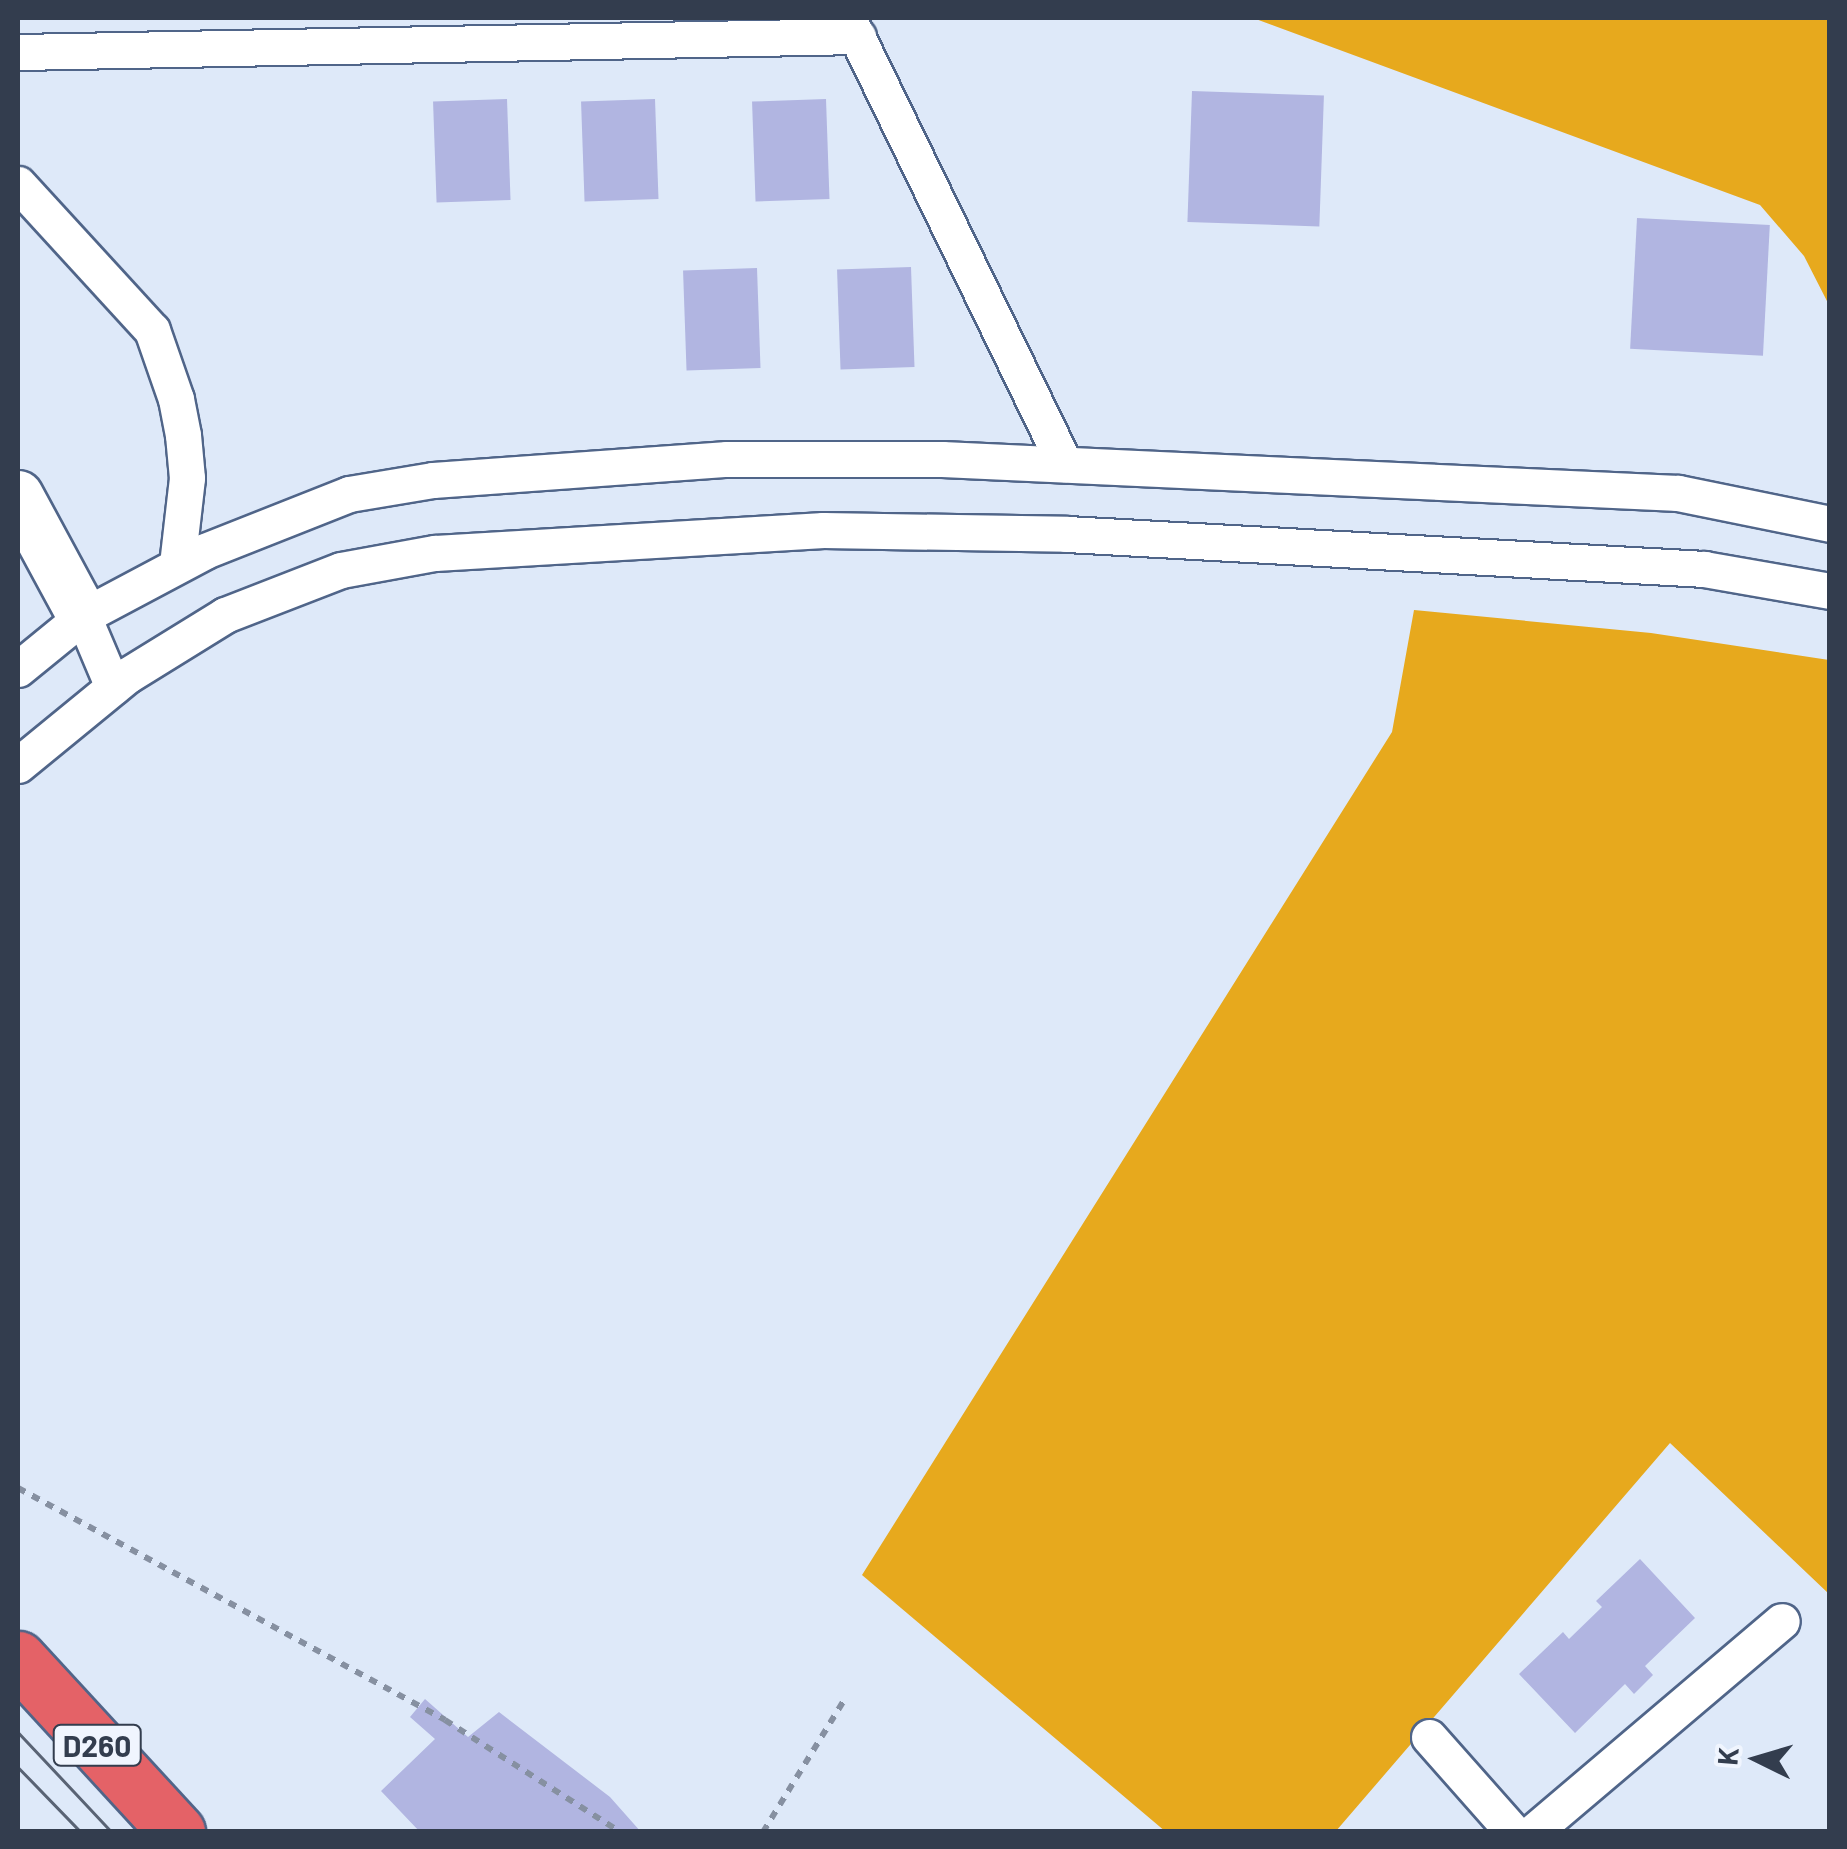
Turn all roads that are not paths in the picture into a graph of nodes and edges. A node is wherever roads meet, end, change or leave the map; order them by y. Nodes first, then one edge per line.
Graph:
1 (853, 27) edge
2 (18, 52) edge
3 (18, 184) edge
4 (1064, 464) junction
5 (18, 496) edge
6 (1830, 524) edge
7 (177, 564) junction
8 (1830, 592) edge
9 (83, 616) junction
10 (18, 669) edge
11 (113, 688) junction
12 (18, 764) edge
13 (1782, 1621) dead end
14 (18, 1659) edge
15 (1429, 1737) dead end
16 (178, 1832) edge
17 (1513, 1832) edge
18 (1534, 1832) edge

1 - 2 street
1 - 4 street
3 - 7 street
4 - 6 street
4 - 7 street
5 - 9 street
7 - 9 street
8 - 11 street
9 - 10 street
9 - 11 street
11 - 12 street
13 - 18 street
14 - 16 highway, D260
15 - 17 street

